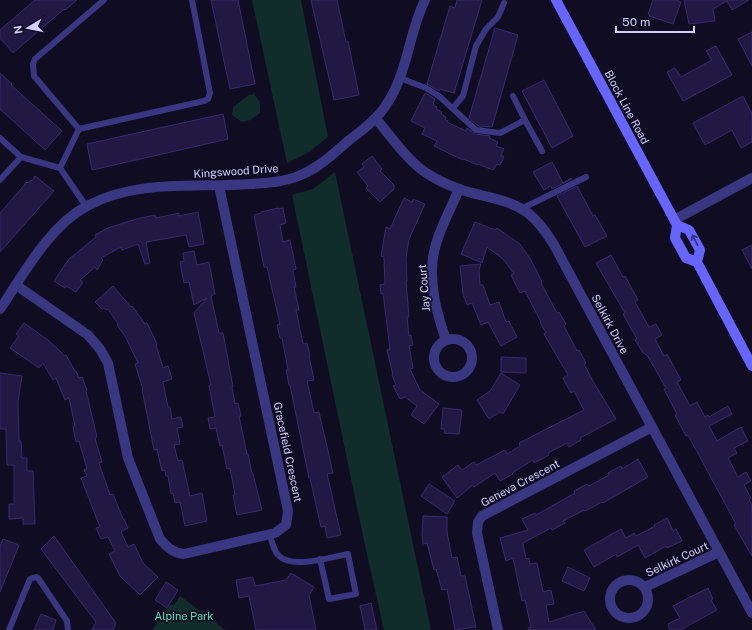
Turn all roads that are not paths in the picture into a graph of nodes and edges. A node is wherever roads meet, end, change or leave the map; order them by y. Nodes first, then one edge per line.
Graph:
1 (104, 0) edge
2 (192, 0) edge
3 (425, 0) edge
4 (556, 0) edge
5 (504, 4) dead end
6 (400, 78) junction
7 (513, 96) dead end
8 (453, 108) junction
9 (376, 118) junction
10 (525, 120) junction
11 (79, 129) junction
12 (0, 138) edge
13 (542, 151) dead end
14 (21, 157) junction
15 (60, 168) junction
16 (586, 177) dead end
17 (752, 178) edge
18 (0, 180) edge
19 (219, 186) junction
20 (459, 189) junction
21 (86, 206) junction
22 (521, 209) junction
23 (676, 223) junction
24 (697, 262) junction
25 (16, 285) junction
26 (0, 309) edge
27 (446, 340) dead end
28 (752, 366) edge
29 (652, 427) junction
30 (270, 534) junction
31 (719, 552) junction
32 (320, 559) junction
33 (645, 587) dead end
34 (752, 613) edge
35 (9, 630) edge
36 (68, 630) edge
37 (498, 630) edge

1 - 11 lane
2 - 11 lane
3 - 6 street, Kingswood Drive
4 - 23 street, Block Line Road
5 - 8 lane
6 - 8 lane
6 - 9 street, Kingswood Drive
7 - 10 lane
8 - 10 lane
9 - 19 street, Kingswood Drive
9 - 20 street, Selkirk Drive
10 - 13 lane
11 - 15 lane
12 - 14 lane
14 - 15 lane
14 - 18 lane
15 - 21 lane
16 - 22 lane
17 - 23 street
19 - 21 street, Kingswood Drive
19 - 30 street, Gracefield Crescent
20 - 22 street, Selkirk Drive
20 - 27 street, Jay Court
21 - 25 street, Kingswood Drive
22 - 29 street, Selkirk Drive
23 - 24 street, Block Line Road
24 -> 23 street, Block Line Road
24 - 28 street, Block Line Road
25 - 26 street, Kingswood Drive
25 - 30 street, Gracefield Crescent
29 - 31 street, Selkirk Drive
29 - 37 street, Geneva Crescent
30 - 32 lane
31 - 33 street, Selkirk Court
31 - 34 street, Selkirk Drive
32 - 32 lane
35 - 36 lane

